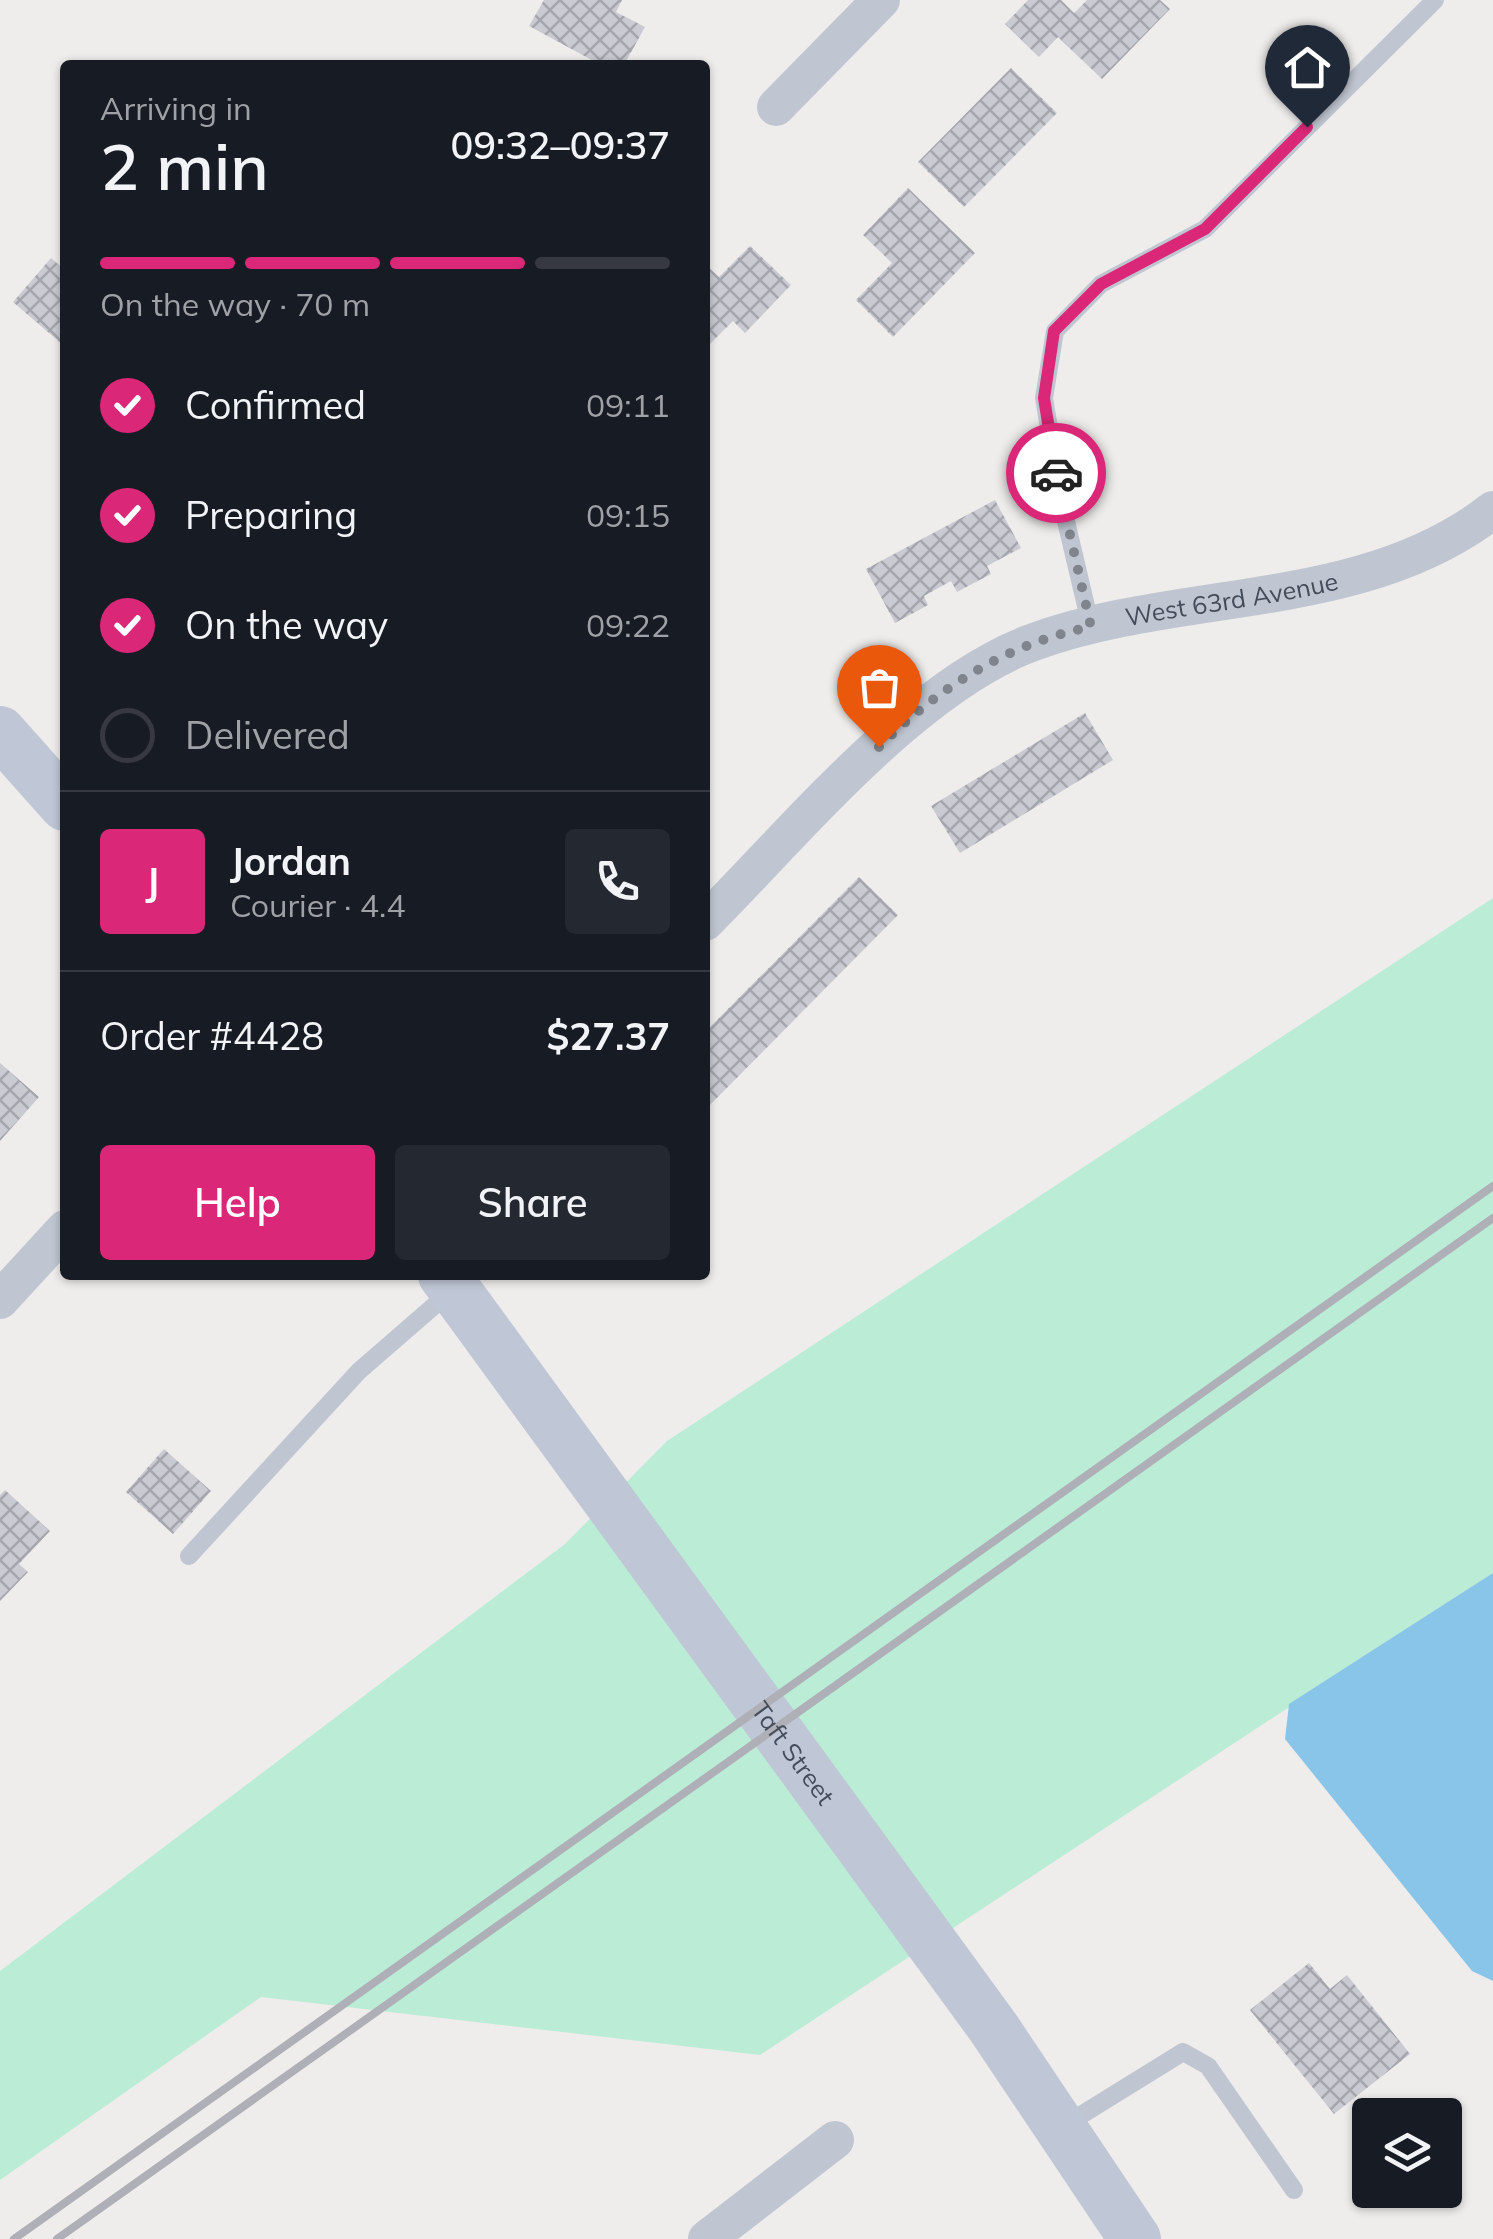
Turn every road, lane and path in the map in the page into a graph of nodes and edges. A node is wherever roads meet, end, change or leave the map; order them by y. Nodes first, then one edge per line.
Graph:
1 (881, 0) edge
2 (1435, 0) edge
3 (776, 107) dead end
4 (1493, 510) edge
5 (1091, 627) junction
6 (0, 732) edge
7 (60, 799) edge
8 (710, 917) edge
9 (60, 1234) edge
10 (449, 1282) edge
11 (0, 1300) edge
12 (190, 1556) dead end
13 (1060, 2128) junction
14 (835, 2140) dead end
15 (1294, 2190) dead end
16 (706, 2239) edge
17 (1135, 2239) edge

1 - 3 street
2 - 5 lane
4 - 5 street, West 63rd Avenue
5 - 8 street, West 63rd Avenue
6 - 7 main road
9 - 11 street
10 - 12 lane
10 - 13 main road, Taft Street
13 - 15 lane
13 - 17 main road, Taft Street
14 - 16 street

